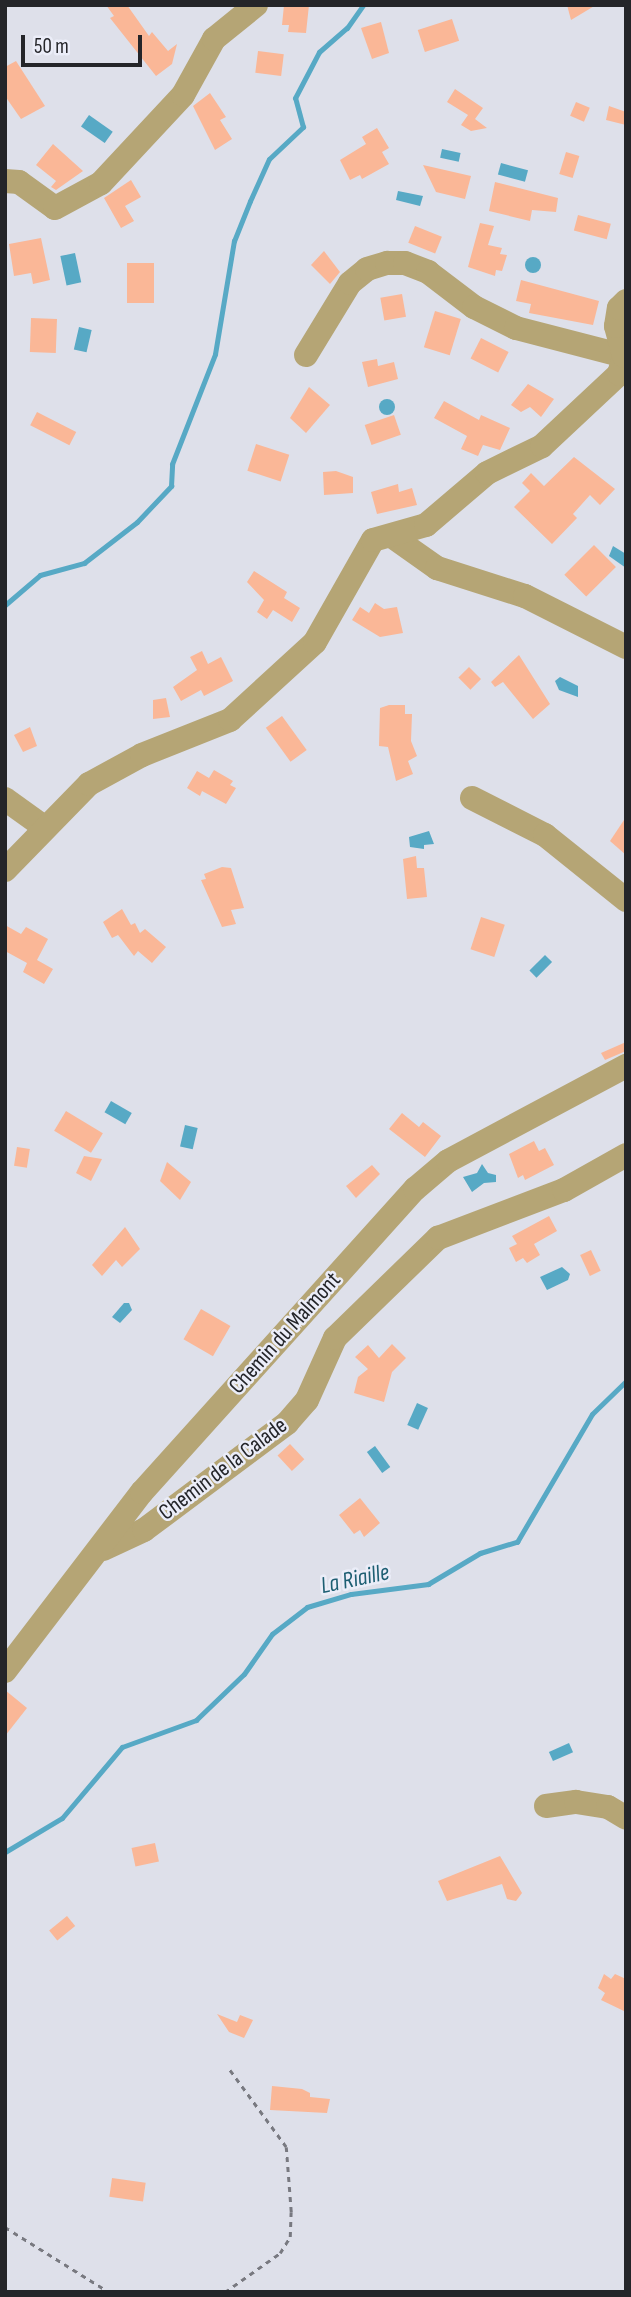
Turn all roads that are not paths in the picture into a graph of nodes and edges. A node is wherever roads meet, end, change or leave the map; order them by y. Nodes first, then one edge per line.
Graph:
1 (256, 5) edge
2 (5, 181) edge
3 (626, 301) edge
4 (306, 355) dead end
5 (624, 356) junction
6 (393, 537) junction
7 (626, 647) edge
8 (471, 798) dead end
9 (5, 799) edge
10 (44, 827) junction
11 (5, 870) edge
12 (626, 900) edge
13 (626, 1066) edge
14 (626, 1155) edge
15 (100, 1550) junction
16 (5, 1671) edge
17 (546, 1806) dead end
18 (626, 1818) edge

1 - 2 street
3 - 5 street
4 - 5 street
5 - 6 street
6 - 7 street
6 - 10 street
8 - 12 street
9 - 10 street
10 - 11 street
13 - 15 street, Chemin du Malmont
14 - 15 street, Chemin de la Calade
15 - 16 street, Chemin du Malmont
17 - 18 street

